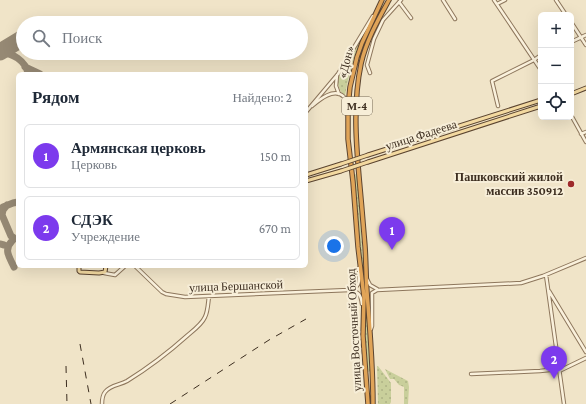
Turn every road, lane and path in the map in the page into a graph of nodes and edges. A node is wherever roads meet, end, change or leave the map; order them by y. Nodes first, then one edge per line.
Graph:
1 (389, 0) edge
2 (443, 0) edge
3 (494, 0) edge
4 (505, 0) edge
5 (556, 0) edge
6 (382, 1) edge
7 (400, 1) edge
8 (497, 4) junction
9 (564, 12) edge
10 (411, 18) dead end
11 (455, 19) dead end
12 (574, 26) edge
13 (586, 35) edge
14 (581, 37) junction
15 (574, 40) edge
16 (586, 45) edge
17 (538, 58) edge
18 (534, 60) junction
19 (538, 66) edge
20 (370, 73) dead end
21 (338, 74) junction
22 (586, 88) edge
23 (574, 92) edge
24 (339, 94) junction
25 (538, 101) edge
26 (498, 106) dead end
27 (348, 107) junction
28 (521, 107) junction
29 (538, 107) edge
30 (308, 109) edge
31 (308, 109) edge
32 (523, 112) junction
33 (574, 120) edge
34 (586, 132) edge
35 (581, 134) junction
36 (586, 142) edge
37 (324, 169) junction
38 (308, 174) edge
39 (326, 175) junction
40 (308, 180) edge
41 (353, 182) joint
42 (360, 182) joint
43 (586, 258) edge
44 (360, 259) junction
45 (79, 268) edge
46 (106, 268) edge
47 (123, 268) edge
48 (137, 268) edge
49 (104, 273) junction
50 (546, 275) junction
51 (367, 277) junction
52 (548, 289) junction
53 (349, 290) junction
54 (377, 290) junction
55 (209, 296) junction
56 (364, 314) junction
57 (370, 330) junction
58 (586, 352) edge
59 (586, 358) edge
60 (559, 370) junction
61 (471, 374) dead end
62 (102, 404) edge
63 (368, 404) edge
64 (373, 404) edge
65 (564, 404) edge

1 - 42 highway, «Дон» / М-4
2 - 11 street
3 - 8 street
4 - 8 street
5 - 9 street
6 - 21 street
6 - 27 highway, «Дон» / М-4
7 - 10 street
7 - 20 street
8 - 18 street
12 - 14 street
13 - 14 street
14 - 15 street
14 - 16 street
17 - 18 street
18 - 19 street
18 - 26 street
21 - 24 street
21 - 30 street
22 - 23 main road
24 - 27 street
24 - 31 street
25 - 28 main road, улица Фадеева
27 - 41 highway, «Дон» / М-4
28 - 32 main road
28 - 37 main road, улица Фадеева, bridge
29 - 32 main road, улица Фадеева
32 - 39 main road, улица Фадеева, bridge
33 - 35 street
34 - 35 street
35 - 36 street
37 - 38 main road, улица Фадеева
37 - 39 main road
39 - 40 main road, улица Фадеева
41 - 44 highway, улица Восточный Обход / М-4
42 - 51 highway, улица Восточный Обход / М-4
43 - 50 street
44 - 53 street
44 - 56 highway, улица Восточный Обход / М-4
45 - 49 main road
46 - 49 main road
47 - 49 street
48 - 55 street, улица Бершанской
50 - 52 street
50 - 54 street
51 - 54 street
51 - 57 highway, улица Восточный Обход / М-4
52 - 58 street
52 - 60 street
53 - 55 street, улица Бершанской
53 - 56 street
54 - 57 street
55 - 62 street
56 - 63 highway, улица Восточный Обход / М-4
57 - 64 highway, улица Восточный Обход / М-4
59 - 60 street
60 - 61 street
60 - 65 street

